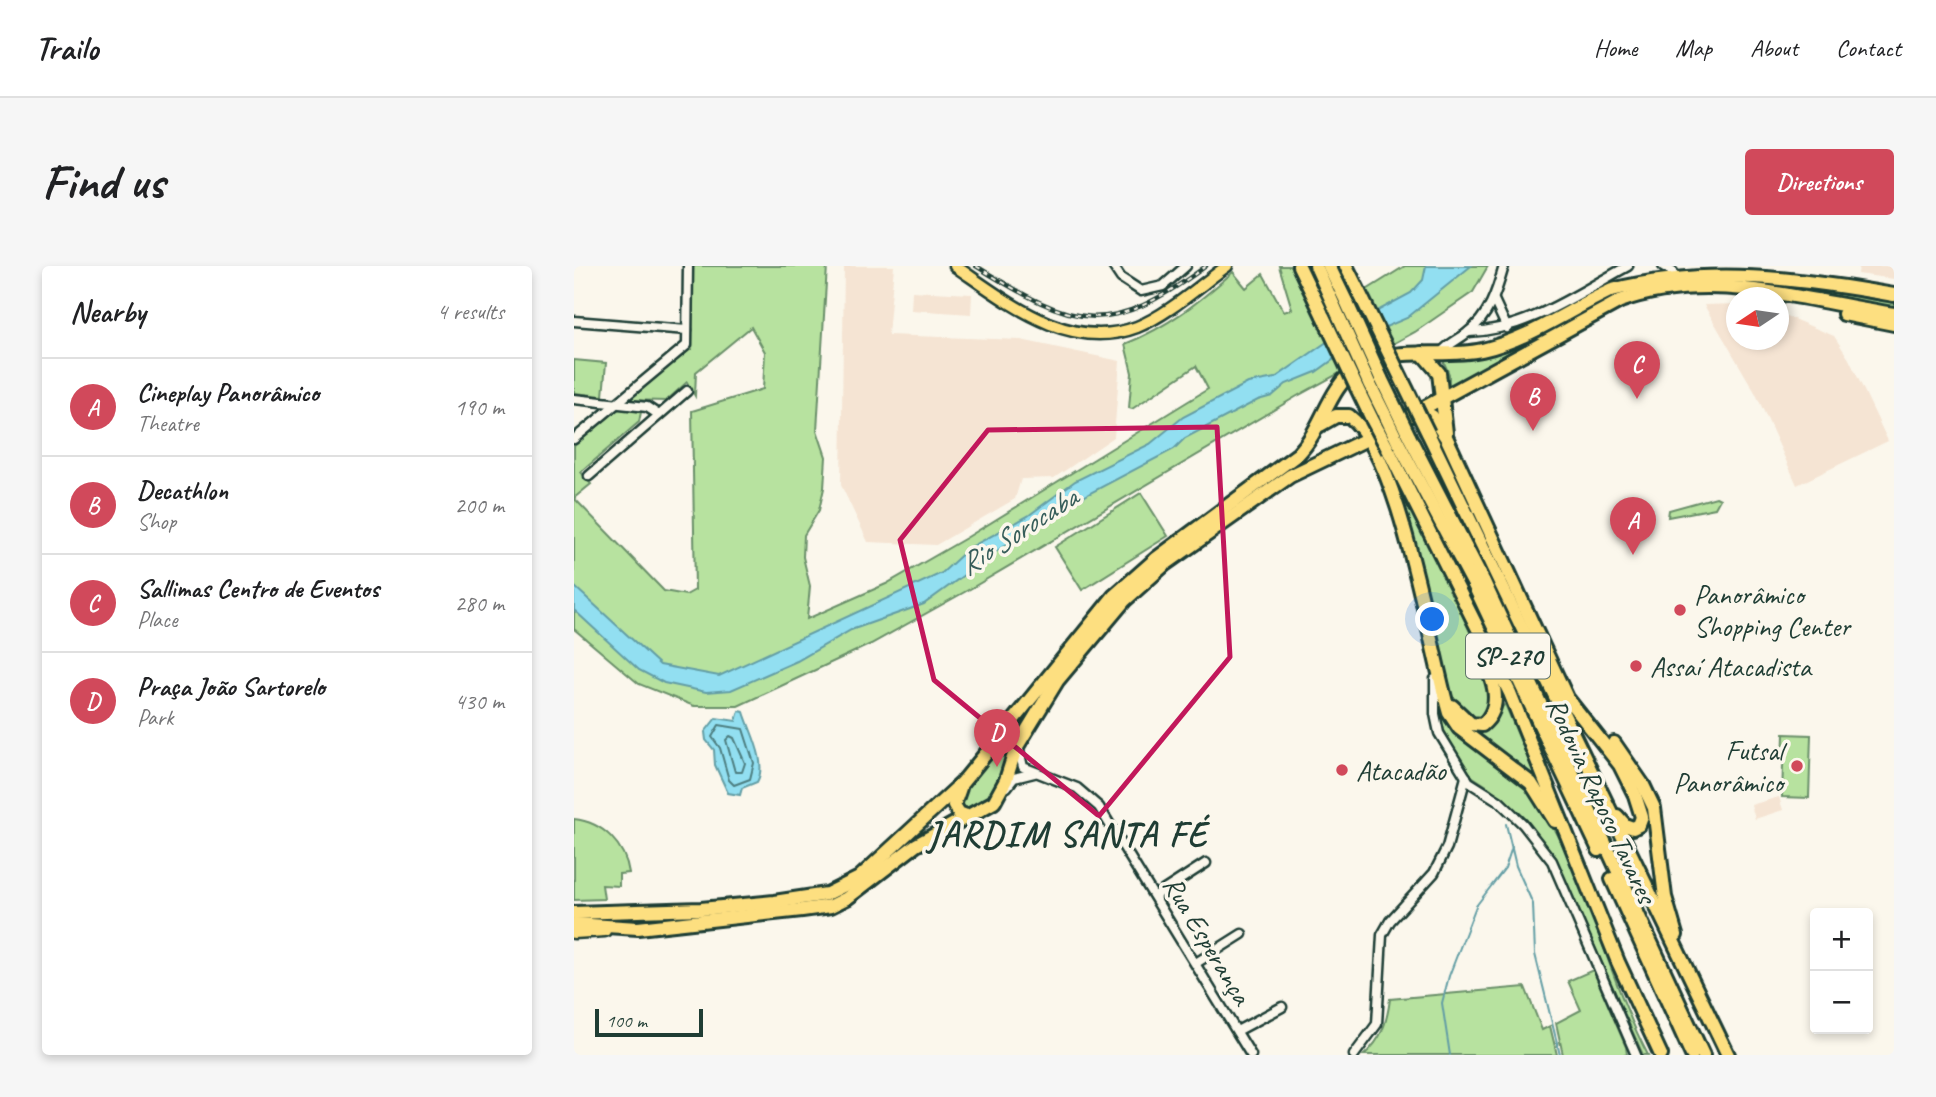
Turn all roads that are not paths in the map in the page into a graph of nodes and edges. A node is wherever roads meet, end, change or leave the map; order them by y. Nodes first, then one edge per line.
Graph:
1 (688, 266) edge
2 (955, 266) edge
3 (1112, 266) edge
4 (1186, 266) edge
5 (1227, 266) edge
6 (1300, 266) edge
7 (1315, 266) edge
8 (1329, 266) edge
9 (1346, 266) edge
10 (1504, 266) edge
11 (1628, 266) edge
12 (1668, 269) edge
13 (1721, 285) junction
14 (1729, 287) edge
15 (1893, 294) edge
16 (1494, 300) junction
17 (1789, 301) edge
18 (1341, 305) junction
19 (1894, 314) edge
20 (574, 321) edge
21 (1894, 324) edge
22 (1507, 328) junction
23 (687, 330) junction
24 (1469, 332) junction
25 (1422, 354) junction
26 (1441, 354) junction
27 (1479, 379) junction
28 (687, 391) dead end
29 (574, 399) edge
30 (1442, 400) junction
31 (616, 403) junction
32 (1419, 411) junction
33 (660, 415) junction
34 (1444, 421) junction
35 (1359, 426) junction
36 (1318, 427) junction
37 (574, 439) edge
38 (1367, 439) junction
39 (1404, 439) junction
40 (1447, 439) junction
41 (1343, 450) junction
42 (1384, 456) junction
43 (589, 476) dead end
44 (1497, 544) junction
45 (1450, 569) junction
46 (1435, 661) junction
47 (1569, 726) junction
48 (1023, 736) junction
49 (1034, 773) junction
50 (1466, 777) junction
51 (962, 783) junction
52 (997, 797) junction
53 (969, 817) junction
54 (1206, 863) dead end
55 (1587, 884) junction
56 (1155, 896) junction
57 (574, 913) edge
58 (574, 924) edge
59 (638, 928) junction
60 (574, 933) edge
61 (1242, 934) dead end
62 (1196, 963) junction
63 (1687, 976) junction
64 (1674, 992) junction
65 (1282, 1007) dead end
66 (1237, 1031) junction
67 (1251, 1055) edge
68 (1354, 1055) edge
69 (1636, 1055) edge
70 (1661, 1055) edge
71 (1692, 1055) edge
72 (1703, 1055) edge
73 (1713, 1055) edge
74 (1728, 1055) edge

1 - 23 street
2 - 5 main road
3 - 4 street
6 - 42 highway, SP-270, bridge
7 - 18 highway, Rodovia Raposo Tavares / SP-270
8 - 18 highway, Rodovia Raposo Tavares / SP-270
9 - 47 highway, SP-270, bridge
10 - 16 street
11 - 22 street
12 - 15 highway
12 - 26 highway
13 - 14 highway
13 - 19 highway
13 - 27 highway
16 - 22 street
16 - 24 street
17 - 21 highway
18 - 39 highway, Rodovia Raposo Tavares / SP-270, bridge
20 - 23 street
22 - 24 street
23 - 31 street
24 - 26 street
25 - 26 highway
25 - 30 highway
25 - 36 highway
27 - 30 highway
27 - 34 highway
28 - 33 street
29 - 31 street
30 - 32 highway
30 - 34 highway
31 - 33 street
31 - 37 street
32 - 38 highway
32 - 40 highway
33 - 43 street
34 - 40 highway
35 - 36 highway
35 - 38 highway
35 - 41 highway
36 - 51 highway
38 - 41 highway
38 - 42 highway
39 - 64 highway, Rodovia Raposo Tavares / SP-270
39 - 71 highway, Rodovia Raposo Tavares / SP-270
40 - 44 highway
41 - 42 highway
41 - 48 highway
42 - 45 highway, SP-270
42 - 46 highway
44 - 47 highway
44 - 63 highway
45 - 46 highway
45 - 55 highway, SP-270
46 - 50 street
46 - 55 highway
47 - 63 highway, SP-270
48 - 49 street
48 - 52 highway
49 - 52 street
49 - 56 street, Rua Esperança
50 - 68 street
50 - 69 street
51 - 53 highway
51 - 57 highway
52 - 53 highway
53 - 59 highway
54 - 56 street
55 - 70 highway, SP-270
56 - 62 street, Rua Esperança
58 - 59 highway
59 - 60 main road
61 - 62 street
62 - 66 street, Rua Esperança
63 - 74 highway, SP-270
64 - 72 highway, Rodovia Raposo Tavares / SP-270
64 - 73 highway
65 - 66 street
66 - 67 street, Rua Esperança

